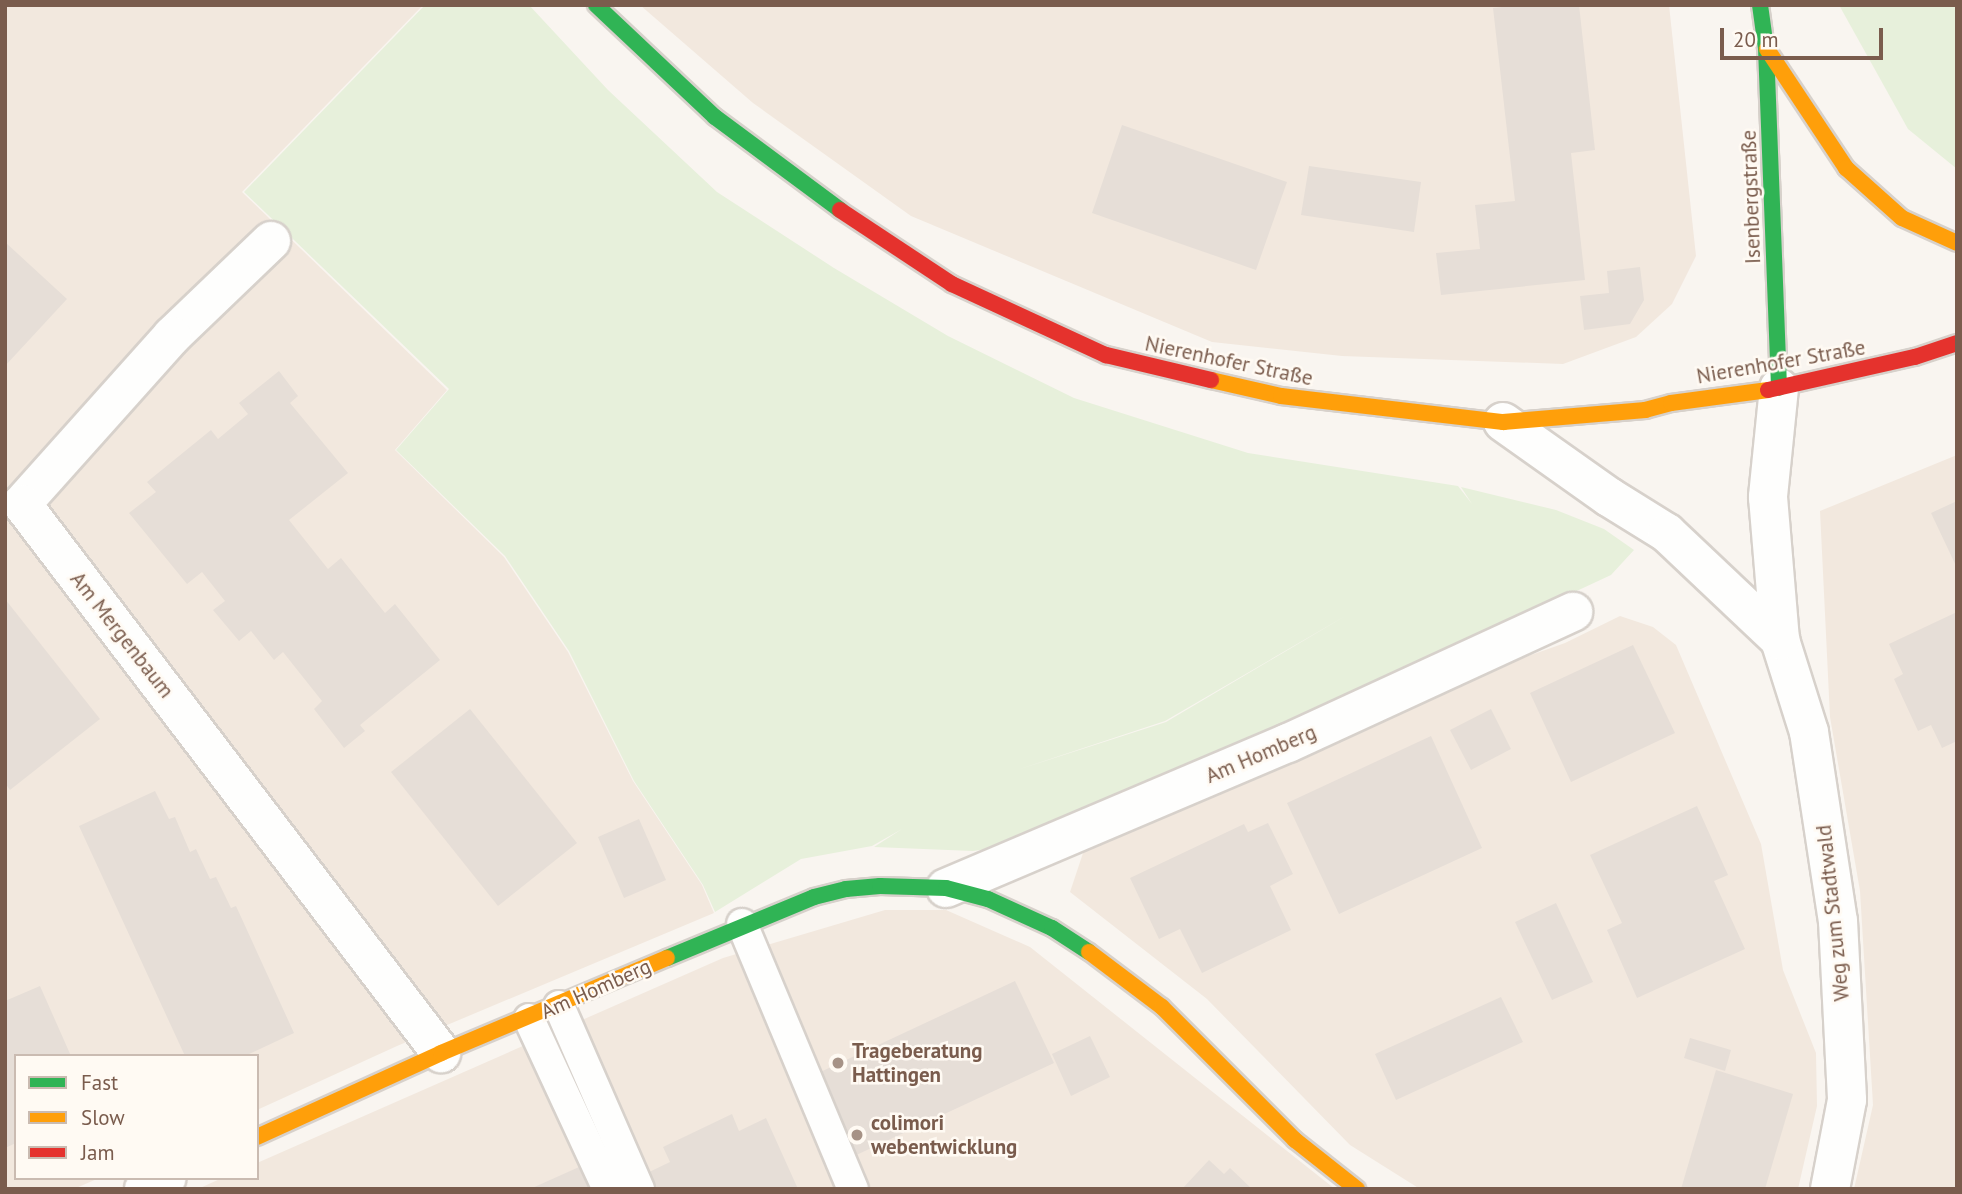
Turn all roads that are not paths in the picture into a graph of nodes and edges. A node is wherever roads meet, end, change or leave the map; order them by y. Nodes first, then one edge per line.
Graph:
1 (596, 5) edge
2 (1760, 5) edge
3 (1766, 48) junction
4 (271, 242) dead end
5 (1957, 243) edge
6 (1957, 343) edge
7 (1779, 388) junction
8 (1503, 422) junction
9 (1573, 612) dead end
10 (1780, 640) junction
11 (946, 888) junction
12 (742, 924) junction
13 (559, 1006) junction
14 (529, 1019) junction
15 (441, 1053) junction
16 (259, 1136) edge
17 (163, 1180) edge
18 (144, 1189) edge
19 (608, 1189) edge
20 (639, 1189) edge
21 (853, 1189) edge
22 (1357, 1189) edge
23 (1829, 1189) edge

1 - 8 main road, Nierenhofer Straße
2 - 3 main road, Isenbergstraße
3 - 5 main road
3 - 7 main road, Isenbergstraße
4 - 15 street, Am Mergenbaum
6 - 7 main road, Nierenhofer Straße
7 - 8 main road, Nierenhofer Straße
7 - 10 street, Weg zum Stadtwald
8 - 10 street, Weg zum Stadtwald
9 - 11 street, Am Homberg
10 - 23 street, Weg zum Stadtwald
11 - 12 main road, Am Homberg
11 - 22 main road, Am Homberg
12 - 13 main road, Am Homberg
12 - 21 lane
13 - 14 main road, Am Homberg
13 - 20 lane
14 - 15 main road, Am Homberg
14 - 19 lane
15 - 16 main road, Am Homberg
17 - 18 street

